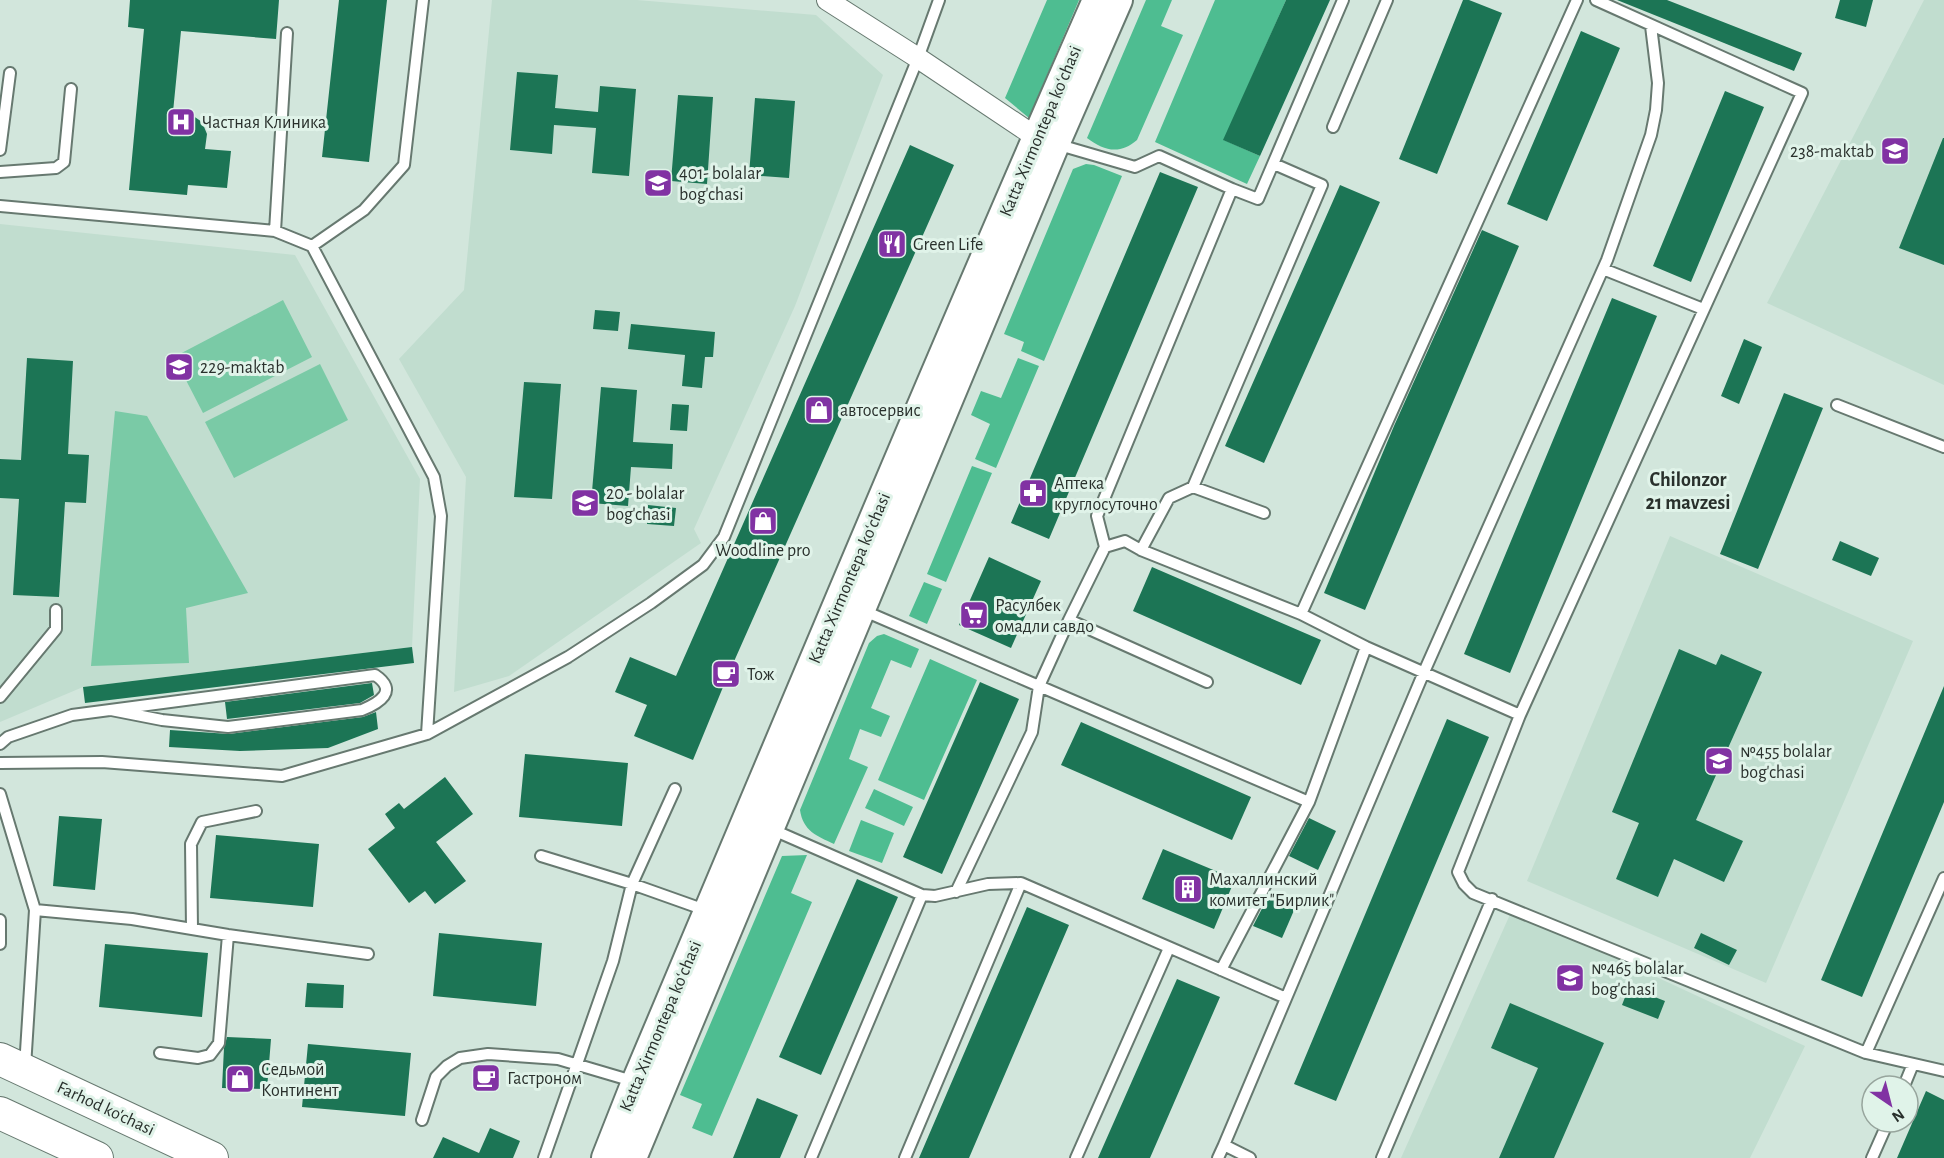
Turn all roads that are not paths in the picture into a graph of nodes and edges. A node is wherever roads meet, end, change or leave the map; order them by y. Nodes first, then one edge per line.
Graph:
1 (423, 0) edge
2 (827, 0) edge
3 (939, 0) edge
4 (1096, 0) edge
5 (1118, 0) edge
6 (1344, 0) edge
7 (1387, 0) edge
8 (1577, 0) edge
9 (1596, 0) edge
10 (1651, 26) junction
11 (287, 33) dead end
12 (918, 57) junction
13 (10, 72) dead end
14 (71, 89) dead end
15 (1333, 127) dead end
16 (1046, 141) junction
17 (0, 150) edge
18 (1274, 164) junction
19 (0, 171) edge
20 (1232, 189) junction
21 (0, 206) edge
22 (275, 231) junction
23 (312, 246) junction
24 (1603, 269) junction
25 (1702, 309) junction
26 (1837, 405) dead end
27 (1944, 447) edge
28 (1193, 487) junction
29 (1264, 513) dead end
30 (1105, 548) junction
31 (1142, 550) junction
32 (851, 605) junction
33 (56, 610) dead end
34 (1300, 614) junction
35 (1069, 620) junction
36 (1366, 647) junction
37 (1424, 672) junction
38 (1207, 682) dead end
39 (1039, 686) junction
40 (0, 697) edge
41 (111, 710) junction
42 (1520, 715) junction
43 (427, 734) junction
44 (0, 744) edge
45 (0, 763) edge
46 (675, 789) dead end
47 (0, 794) edge
48 (1309, 802) junction
49 (256, 811) dead end
50 (771, 828) junction
51 (541, 856) dead end
52 (1944, 878) edge
53 (1021, 882) junction
54 (632, 884) junction
55 (956, 892) junction
56 (922, 895) junction
57 (1492, 899) junction
58 (35, 910) junction
59 (708, 911) junction
60 (0, 920) edge
61 (192, 929) junction
62 (228, 935) junction
63 (0, 944) edge
64 (1168, 948) junction
65 (368, 954) dead end
66 (1221, 970) junction
67 (1286, 998) junction
68 (160, 1053) dead end
69 (1866, 1053) junction
70 (12, 1064) edge
71 (1913, 1064) junction
72 (578, 1065) junction
73 (1944, 1071) edge
74 (1909, 1074) edge
75 (636, 1082) junction
76 (0, 1113) edge
77 (422, 1120) dead end
78 (1883, 1134) edge
79 (1224, 1145) junction
80 (97, 1158) edge
81 (212, 1158) edge
82 (544, 1158) edge
83 (606, 1158) edge
84 (632, 1158) edge
85 (811, 1158) edge
86 (905, 1158) edge
87 (1076, 1158) edge
88 (1218, 1158) edge
89 (1250, 1158) edge
90 (1382, 1158) edge
91 (1872, 1158) edge

1 - 23 lane
2 - 12 street
3 - 12 lane
4 - 16 main road, Katta Xirmontepa koʻchasi
5 - 16 main road, Katta Xirmontepa koʻchasi
6 - 18 lane
7 - 15 lane
8 - 34 lane
9 - 10 lane
10 - 24 lane
10 - 25 lane
11 - 22 lane
12 - 16 street
12 - 43 lane
13 - 17 lane
14 - 19 lane
16 - 20 lane
16 - 32 main road, Katta Xirmontepa koʻchasi
18 - 20 lane
18 - 28 lane
20 - 30 lane
21 - 22 lane
22 - 23 lane
23 - 43 lane
24 - 25 lane
24 - 37 lane
25 - 42 lane
26 - 27 lane
28 - 29 lane
28 - 31 lane
30 - 31 lane
30 - 35 lane
31 - 34 lane
32 - 39 lane
32 - 50 main road, Katta Xirmontepa koʻchasi
32 - 59 main road, Katta Xirmontepa koʻchasi
33 - 40 lane
34 - 36 lane
35 - 38 lane
35 - 39 lane
36 - 37 lane
36 - 48 lane
37 - 42 lane
37 - 67 lane
39 - 48 lane
39 - 55 lane
41 - 41 lane
41 - 44 lane
42 - 57 lane
43 - 45 lane
46 - 54 lane
47 - 58 lane
48 - 66 lane
49 - 61 lane
50 - 56 lane
50 - 84 main road, Katta Xirmontepa koʻchasi
51 - 54 lane
52 - 69 lane
53 - 55 lane
53 - 64 lane
53 - 86 lane
54 - 59 lane
54 - 72 lane
55 - 56 lane
56 - 85 lane
57 - 69 lane
57 - 90 lane
58 - 61 lane
58 - 70 lane
59 - 75 main road, Katta Xirmontepa koʻchasi
60 - 63 lane
61 - 62 lane
62 - 65 lane
62 - 68 lane
64 - 66 lane
64 - 87 lane
66 - 67 lane
67 - 79 lane
69 - 71 lane
70 - 81 main road, Farhod ko'chasi
71 - 73 lane
71 - 74 lane
72 - 75 lane
72 - 77 lane
72 - 82 lane
75 - 83 main road, Katta Xirmontepa koʻchasi
76 - 80 main road
78 - 91 lane
79 - 88 lane
79 - 89 lane

